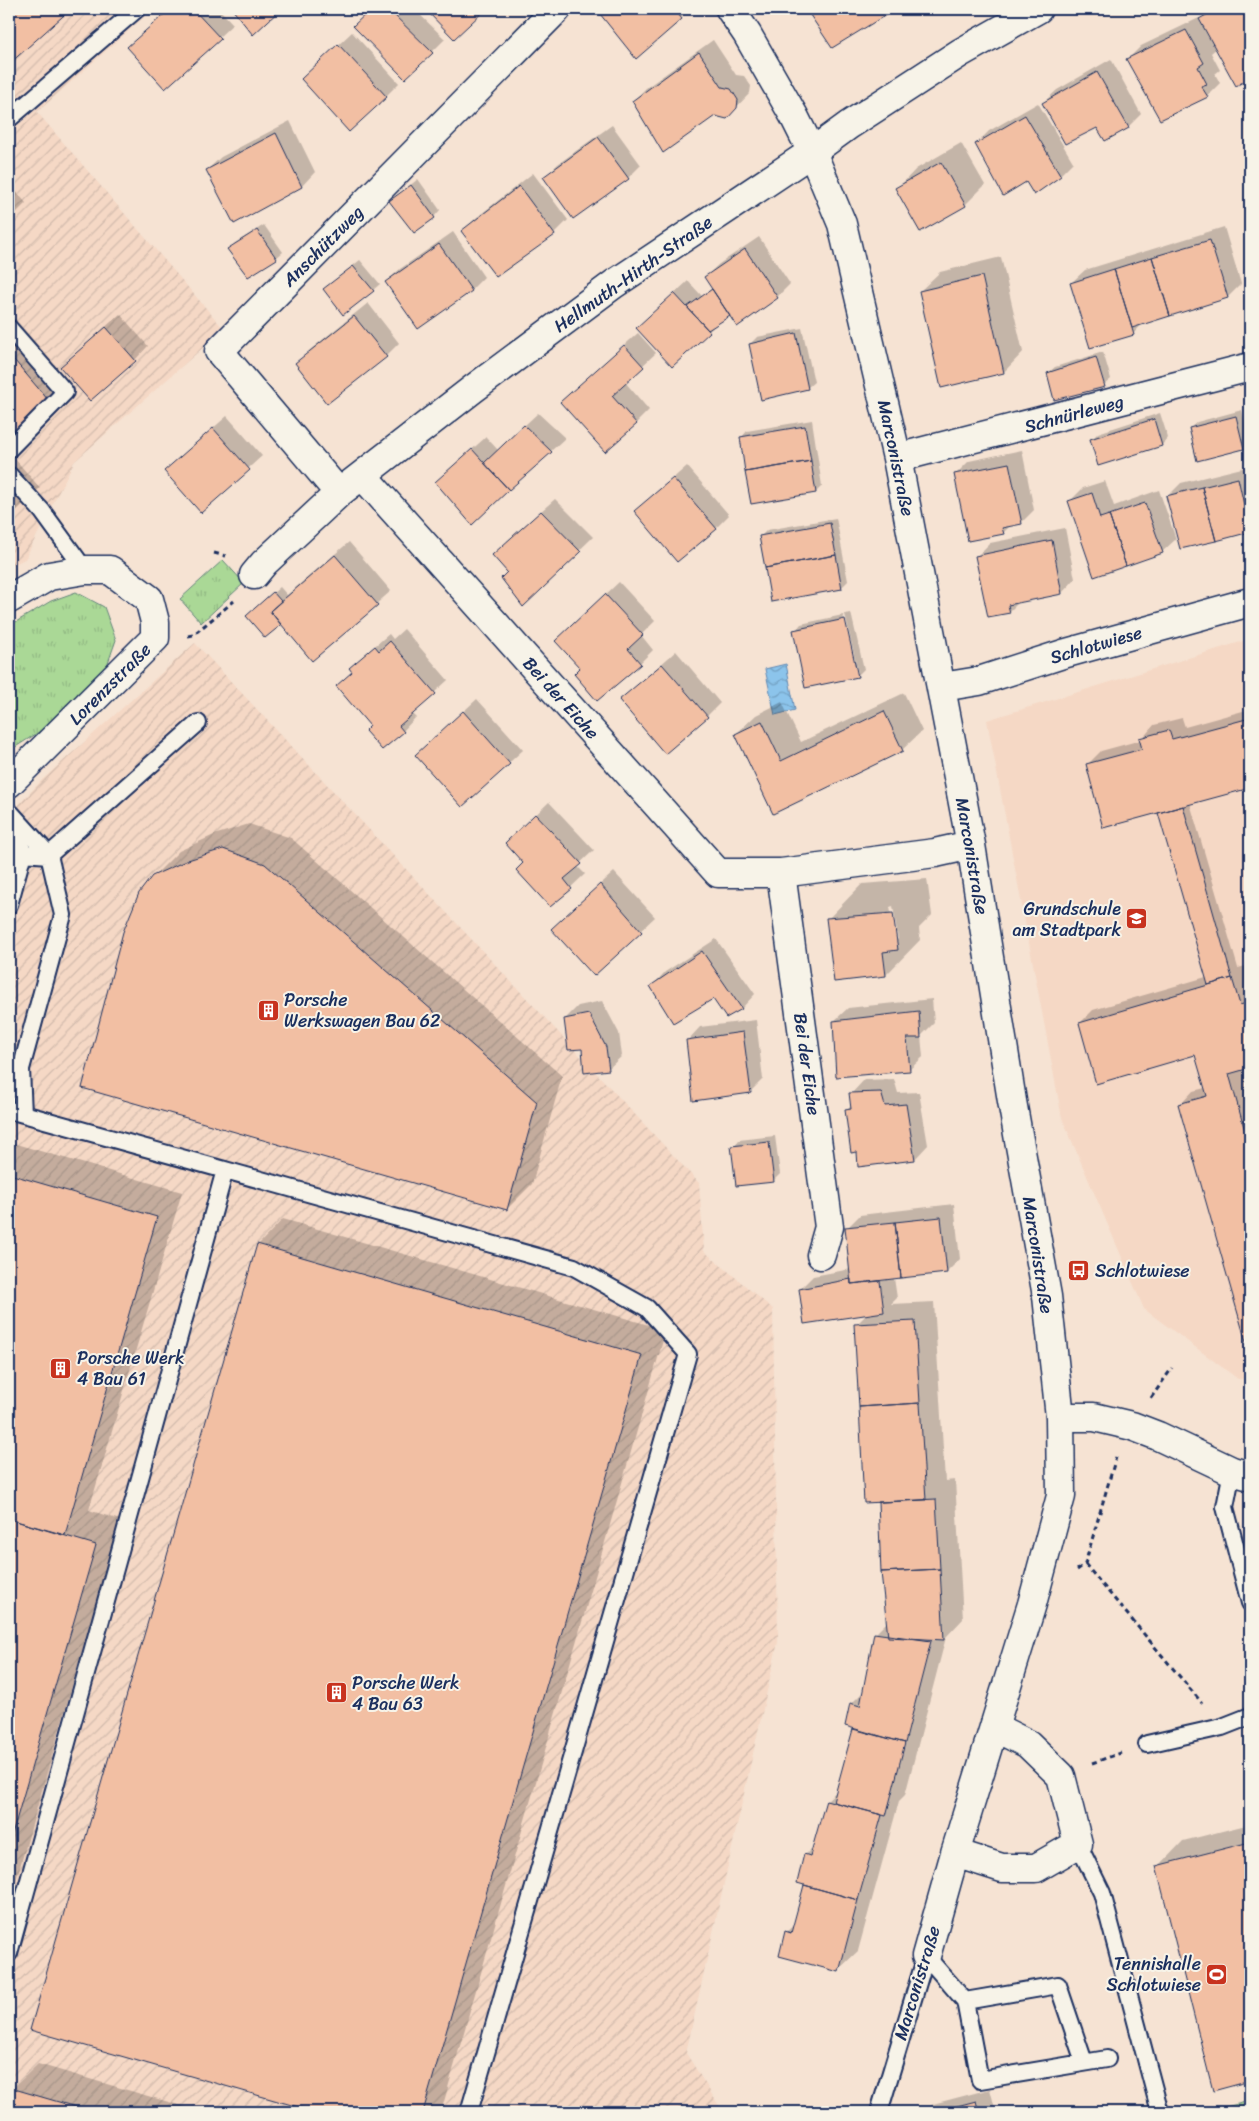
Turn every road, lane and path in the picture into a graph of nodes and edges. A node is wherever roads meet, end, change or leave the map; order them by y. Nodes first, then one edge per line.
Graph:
1 (137, 9) edge
2 (557, 9) edge
3 (730, 9) edge
4 (1038, 9) edge
5 (9, 119) edge
6 (812, 152) junction
7 (9, 328) edge
8 (1250, 367) edge
9 (9, 449) edge
10 (898, 458) junction
11 (9, 475) edge
12 (363, 476) junction
13 (339, 493) junction
14 (85, 570) junction
15 (254, 575) joint
16 (9, 599) edge
17 (1250, 602) edge
18 (155, 638) junction
19 (942, 687) junction
20 (198, 723) dead end
21 (9, 783) edge
22 (10, 812) edge
23 (971, 845) junction
24 (23, 853) junction
25 (49, 855) junction
26 (781, 873) junction
27 (9, 905) edge
28 (16, 1112) edge
29 (226, 1170) junction
30 (821, 1255) dead end
31 (1172, 1368) dead end
32 (1060, 1417) junction
33 (1132, 1426) junction
34 (1241, 1474) edge
35 (1250, 1603) edge
36 (1250, 1716) edge
37 (994, 1727) junction
38 (1222, 1727) junction
39 (1147, 1744) joint
40 (1061, 1776) junction
41 (1078, 1844) junction
42 (955, 1853) junction
43 (9, 1952) edge
44 (926, 1956) junction
45 (965, 2001) junction
46 (1108, 2059) dead end
47 (1084, 2062) junction
48 (468, 2112) edge
49 (878, 2112) edge
50 (1160, 2112) edge

1 - 5 lane
2 - 13 street, Anschützweg
3 - 6 street, Marconistraße
4 - 6 street, Hellmuth-Hirth-Straße
6 - 10 street, Marconistraße
6 - 12 street, Hellmuth-Hirth-Straße
7 - 9 lane
8 - 10 street, Schnürleweg
10 - 19 street, Marconistraße
11 - 14 lane
12 - 13 street, Hellmuth-Hirth-Straße
12 - 26 street, Bei der Eiche
13 - 15 street, Hellmuth-Hirth-Straße
14 - 16 street, Lorenzstraße
14 - 18 street, Lorenzstraße
15 - 18 path
17 - 19 street, Schlotwiese
18 - 21 street, Lorenzstraße
19 - 23 street, Marconistraße
20 - 25 lane
22 - 24 lane
22 - 25 lane
23 - 26 street, Bei der Eiche
23 - 32 street, Marconistraße
24 - 25 lane
24 - 27 lane
25 - 28 lane
26 - 30 street, Bei der Eiche
28 - 29 lane
29 - 43 lane
29 - 48 lane
31 - 33 path
32 - 33 street
32 - 37 street, Marconistraße
33 - 34 street
33 - 38 path
34 - 35 lane
36 - 38 lane
37 - 40 street
37 - 42 street, Marconistraße
38 - 39 lane
39 - 40 path
40 - 41 street
41 - 42 street
41 - 50 lane
42 - 44 street, Marconistraße
44 - 45 lane
44 - 49 lane, Marconistraße
45 - 47 lane
45 - 47 lane
46 - 47 lane

